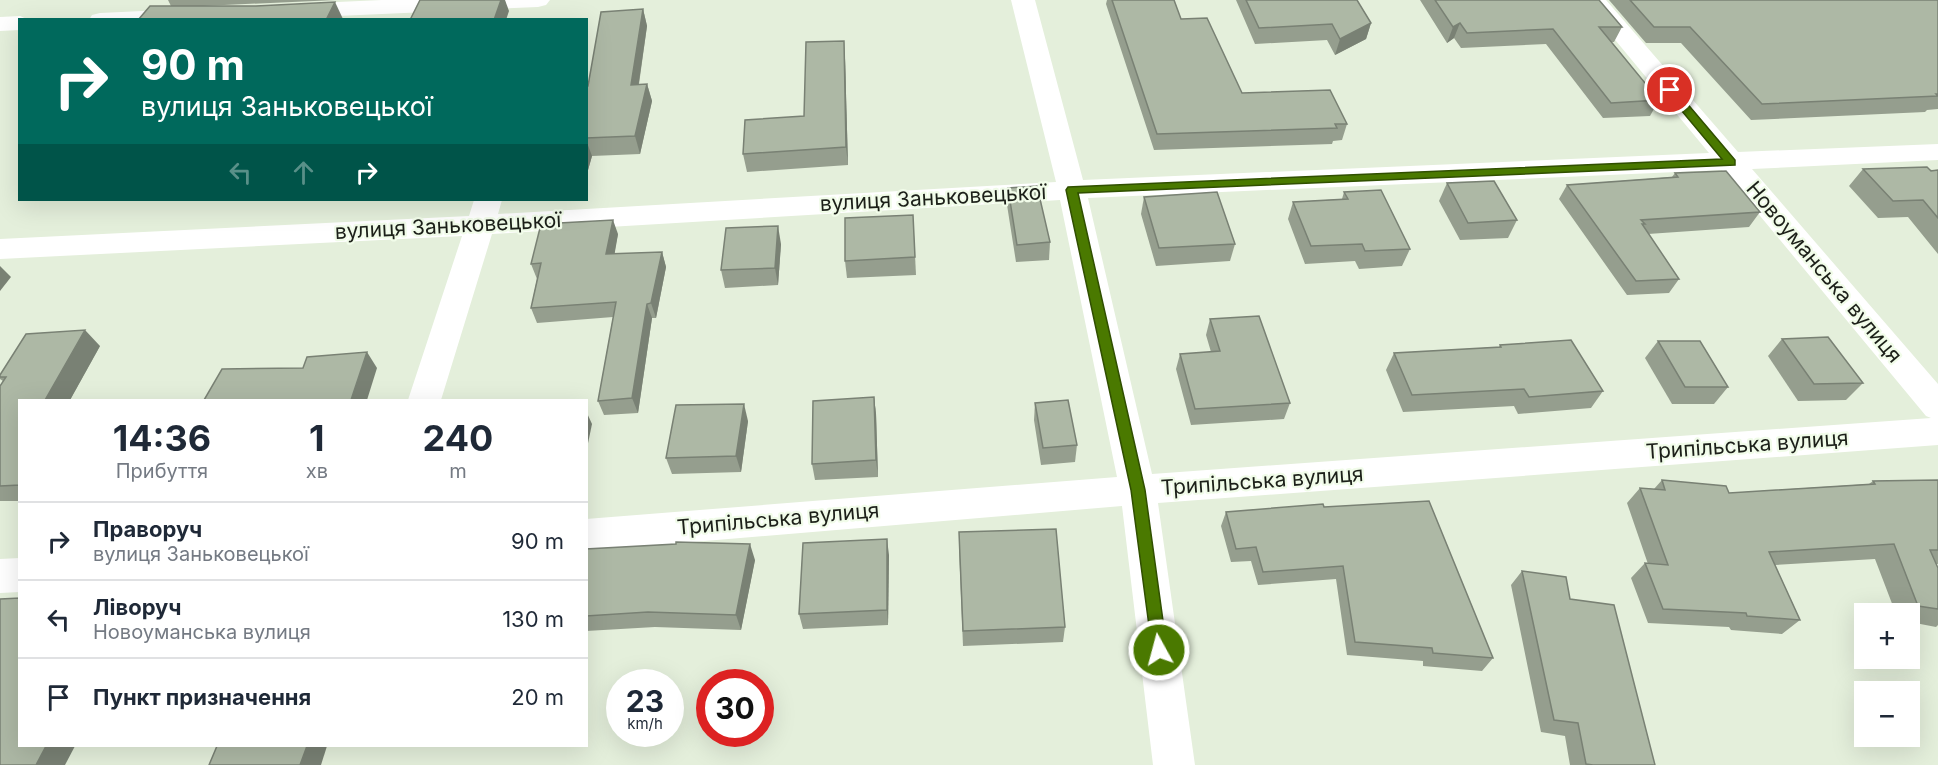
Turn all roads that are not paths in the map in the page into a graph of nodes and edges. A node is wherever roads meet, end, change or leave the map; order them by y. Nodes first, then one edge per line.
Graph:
1 (538, 0) edge
2 (550, 0) edge
3 (1023, 0) edge
4 (1594, 0) edge
5 (266, 12) edge
6 (206, 15) edge
7 (142, 18) edge
8 (545, 18) edge
9 (18, 23) edge
10 (0, 24) edge
11 (1938, 152) edge
12 (1731, 162) junction
13 (1072, 190) junction
14 (484, 212) edge
15 (0, 249) edge
16 (425, 399) edge
17 (1938, 407) edge
18 (1938, 431) edge
19 (1138, 490) junction
20 (588, 535) edge
21 (18, 574) edge
22 (0, 576) edge
23 (1174, 765) edge

1 - 5 street
2 - 8 street
3 - 13 street
4 - 12 street, Новоуманська вулиця
6 - 7 street
9 - 10 street
11 - 12 street, вулиця Заньковецької
12 - 13 street, вулиця Заньковецької
12 - 17 street, Новоуманська вулиця
13 - 14 street, вулиця Заньковецької
13 - 19 street
14 - 15 street, вулиця Заньковецької
14 - 16 street
18 - 19 street, Трипільська вулиця
19 - 20 street, Трипільська вулиця
19 - 23 street
21 - 22 street

